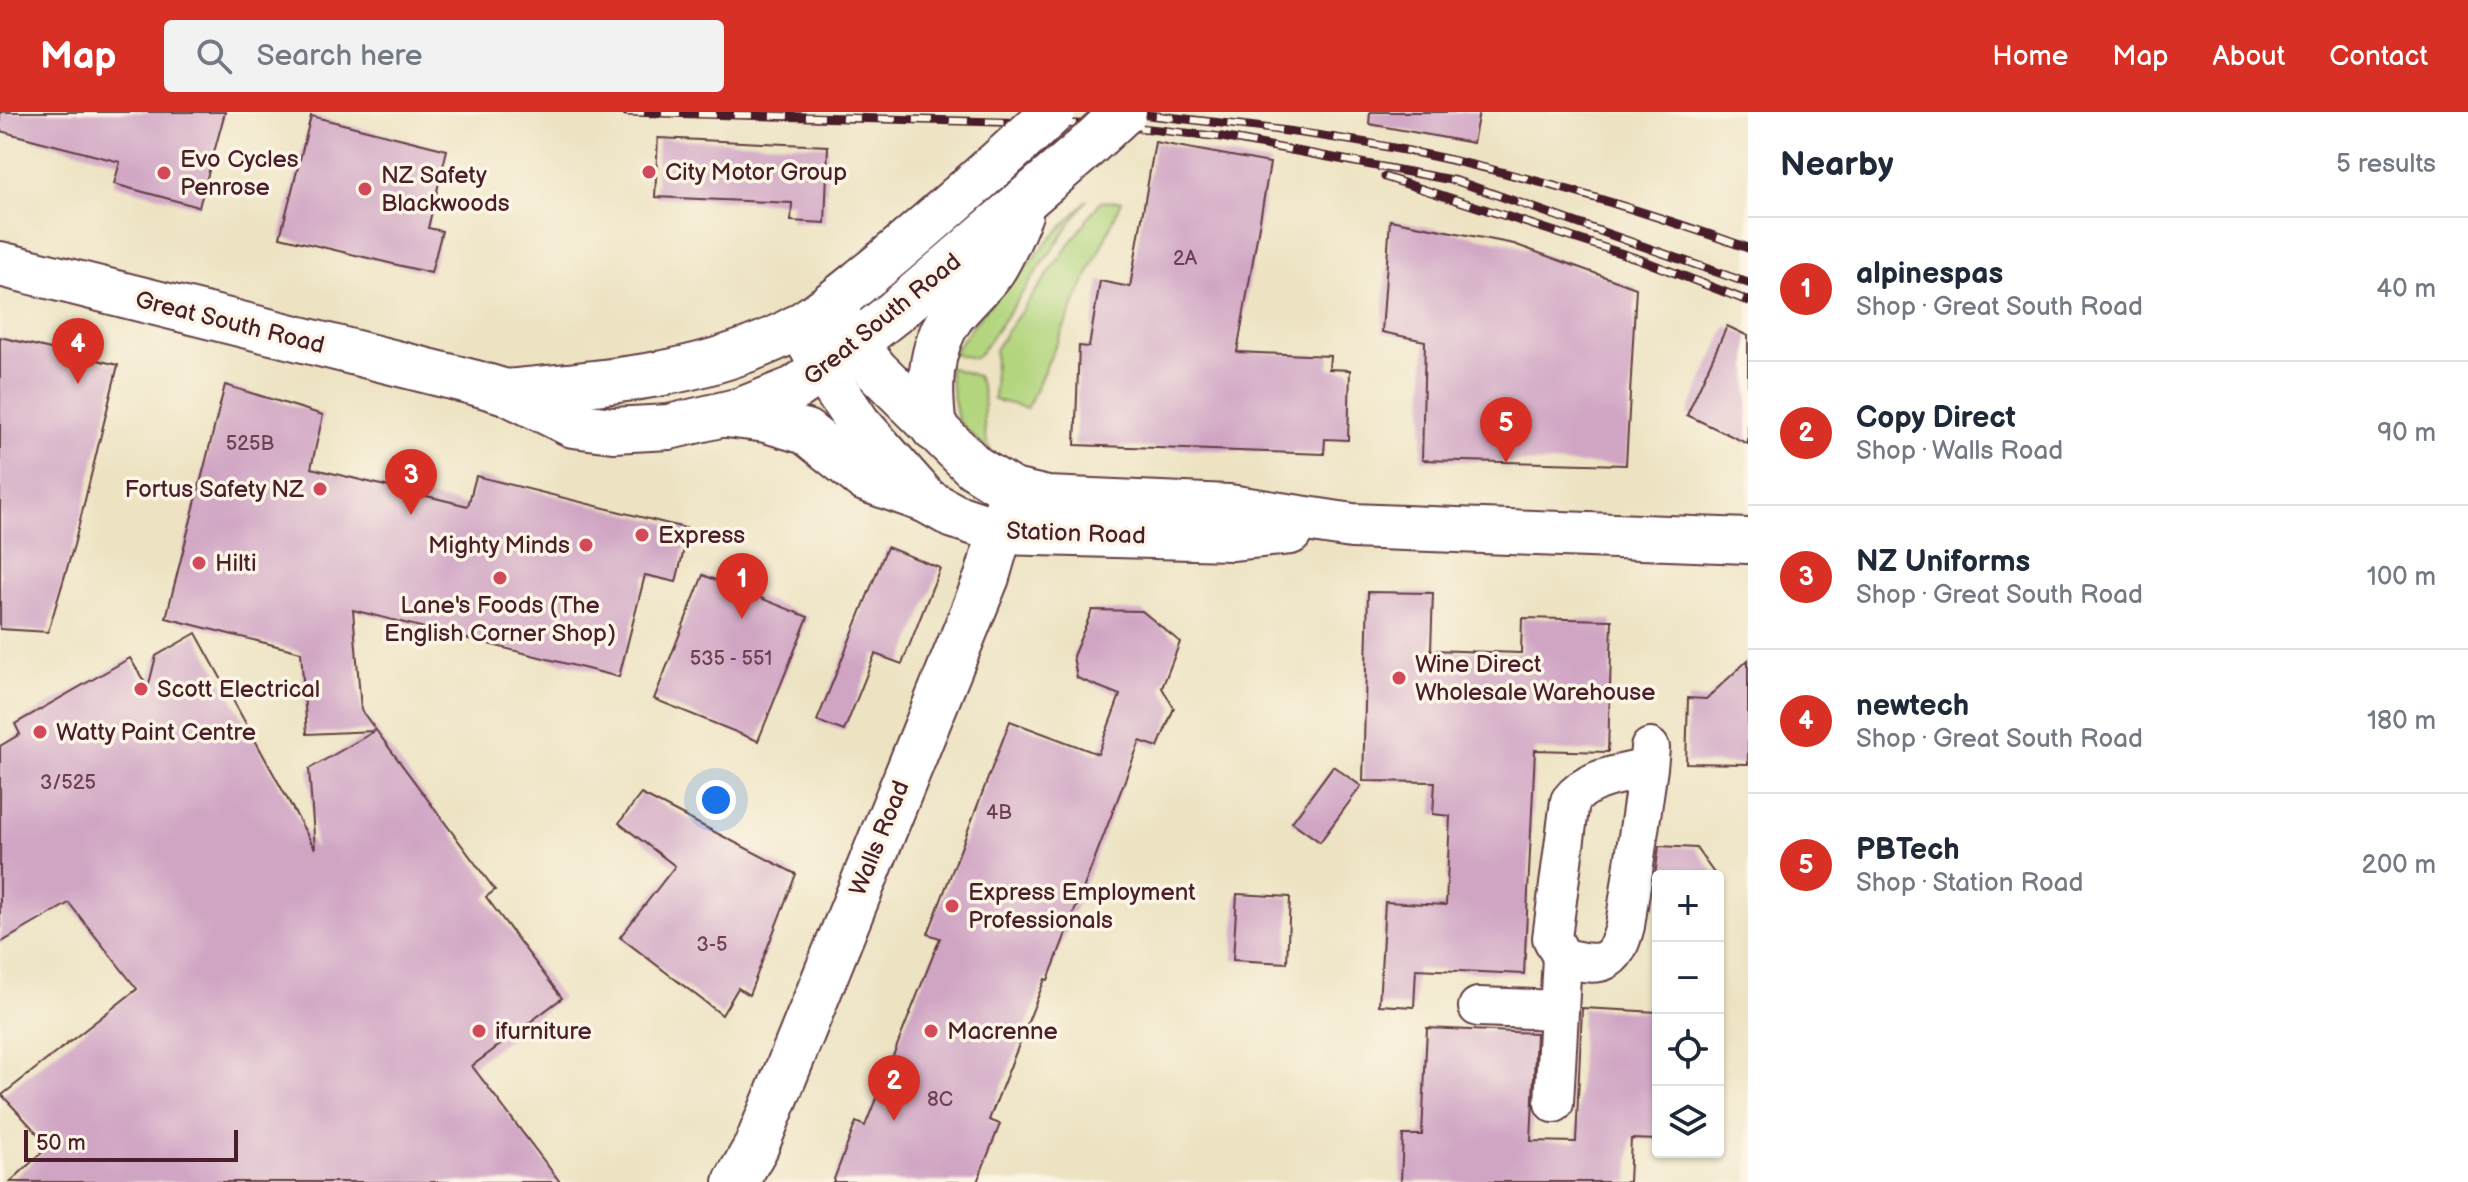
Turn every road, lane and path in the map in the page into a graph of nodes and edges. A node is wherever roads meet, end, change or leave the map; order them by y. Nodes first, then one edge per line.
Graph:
1 (1053, 112) edge
2 (1124, 112) edge
3 (1028, 198) junction
4 (0, 264) edge
5 (816, 315) junction
6 (839, 357) junction
7 (506, 392) junction
8 (725, 415) junction
9 (934, 429) junction
10 (927, 501) junction
11 (1007, 511) junction
12 (1748, 541) edge
13 (1562, 957) junction
14 (1478, 1007) dead end
15 (1559, 1010) junction
16 (1554, 1103) dead end
17 (736, 1182) edge

1 - 5 main road, Great South Road, bridge
2 - 3 main road, Great South Road, bridge
3 - 6 main road, Great South Road
3 - 9 main road
4 - 7 main road, Great South Road
5 - 6 main road, Station Road
5 - 7 main road, Great South Road
6 - 8 main road, Great South Road
6 - 9 main road, Station Road
6 - 10 main road, Station Road
7 - 8 main road, Great South Road
8 - 10 main road
9 - 11 main road, Station Road
10 - 11 main road, Station Road
11 - 12 main road, Station Road
11 - 17 main road, Walls Road
13 - 13 lane
13 - 15 lane
14 - 15 lane
15 - 16 lane

